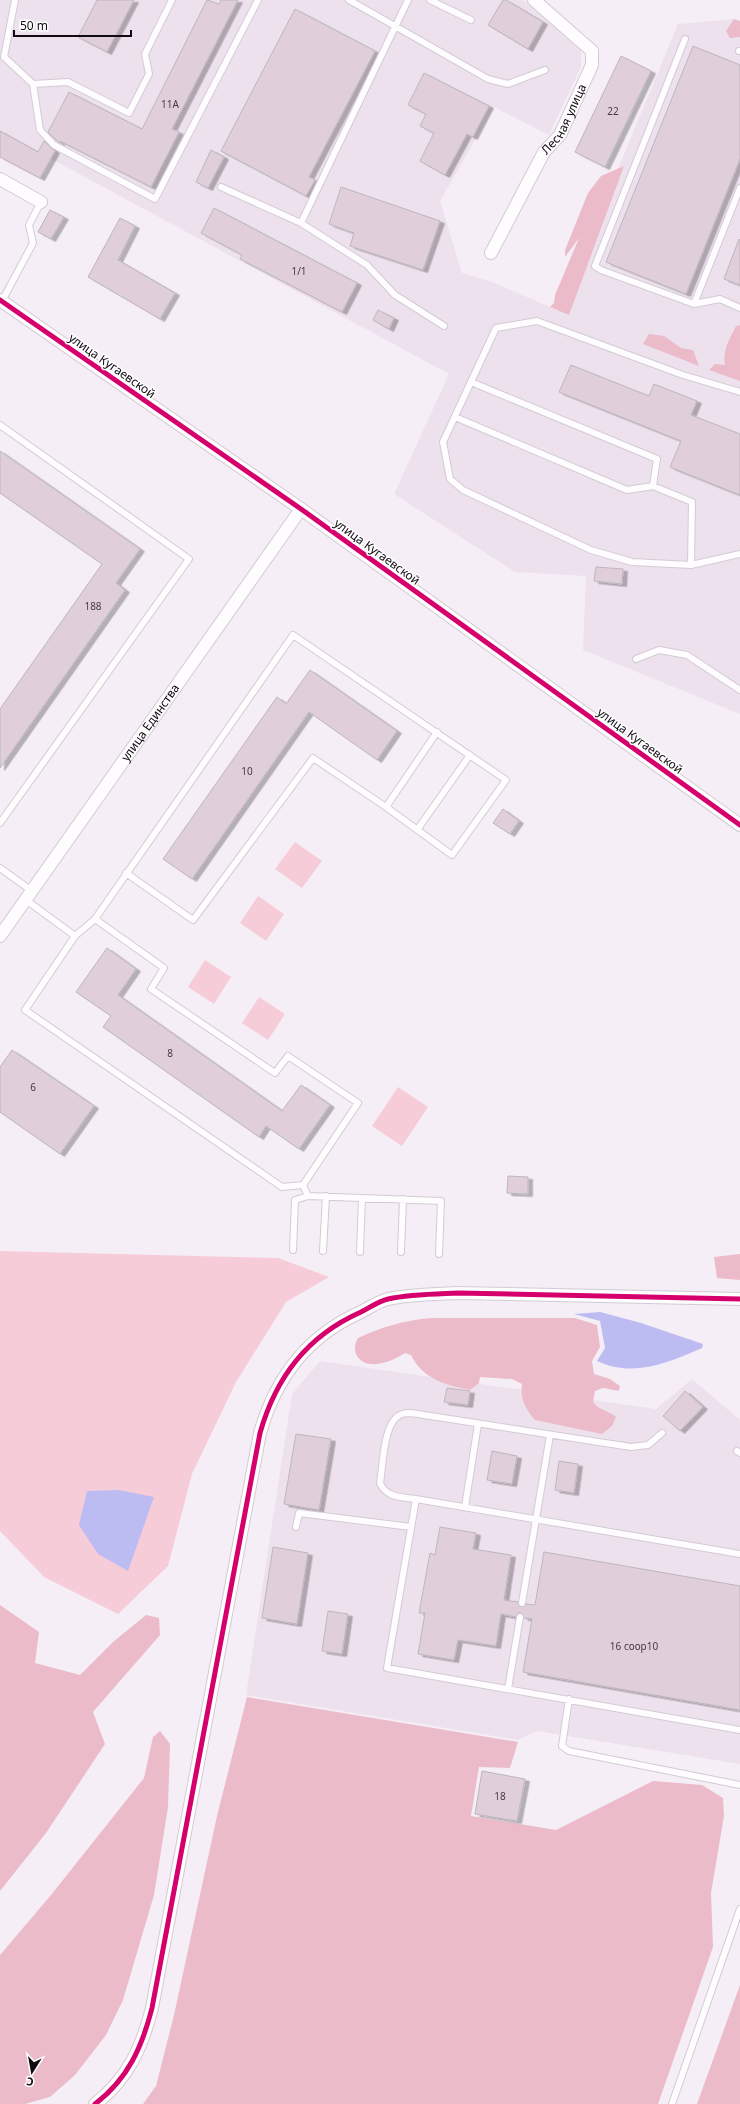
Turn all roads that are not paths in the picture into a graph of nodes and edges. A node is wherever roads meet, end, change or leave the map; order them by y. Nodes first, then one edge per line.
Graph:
1 (15, 0) edge
2 (172, 0) edge
3 (258, 0) edge
4 (349, 0) edge
5 (408, 0) edge
6 (430, 0) edge
7 (534, 0) edge
8 (471, 20) dead end
9 (396, 26) junction
10 (685, 39) dead end
11 (545, 70) dead end
12 (33, 84) junction
13 (0, 179) edge
14 (221, 187) dead end
15 (740, 188) edge
16 (41, 202) joint
17 (301, 223) junction
18 (491, 253) dead end
19 (1, 300) edge
20 (694, 304) junction
21 (740, 308) edge
22 (444, 326) dead end
23 (471, 382) junction
24 (740, 392) edge
25 (454, 417) junction
26 (0, 424) edge
27 (653, 486) junction
28 (301, 509) junction
29 (740, 554) edge
30 (691, 565) junction
31 (636, 659) dead end
32 (740, 690) edge
33 (438, 732) junction
34 (470, 755) junction
35 (386, 807) junction
36 (0, 823) edge
37 (740, 825) edge
38 (417, 830) junction
39 (0, 868) edge
40 (126, 872) junction
41 (29, 895) junction
42 (95, 919) junction
43 (0, 936) edge
44 (75, 936) junction
45 (303, 1185) junction
46 (308, 1196) junction
47 (326, 1196) junction
48 (362, 1198) junction
49 (403, 1199) junction
50 (293, 1250) dead end
51 (323, 1251) dead end
52 (360, 1252) dead end
53 (401, 1252) dead end
54 (439, 1254) dead end
55 (740, 1299) edge
56 (478, 1424) junction
57 (662, 1433) dead end
58 (550, 1435) junction
59 (416, 1499) junction
60 (465, 1507) junction
61 (536, 1519) junction
62 (296, 1527) dead end
63 (411, 1528) junction
64 (740, 1554) edge
65 (522, 1603) dead end
66 (520, 1617) dead end
67 (508, 1689) junction
68 (569, 1700) junction
69 (740, 1730) edge
70 (740, 1785) edge
71 (740, 1909) edge
72 (95, 2104) edge
73 (672, 2104) edge

1 - 12 lane
2 - 12 lane
3 - 12 lane
4 - 9 lane
5 - 9 lane
6 - 8 lane
7 - 18 street, Лесная улица
9 - 11 lane
9 - 17 lane
10 - 20 lane
13 - 16 street
14 - 17 lane
15 - 20 lane
16 - 19 lane
17 - 22 lane
19 - 28 street, улица Кугаевской
20 - 21 lane
23 - 24 lane
23 - 25 lane
23 - 27 lane
25 - 27 lane
25 - 30 lane
26 - 36 lane
27 - 30 lane
28 - 37 street, улица Кугаевской
28 - 41 street, улица Единства
29 - 30 lane
31 - 32 lane
33 - 34 lane
33 - 35 lane
33 - 40 lane
34 - 38 lane
34 - 38 lane
35 - 38 lane
35 - 40 lane
39 - 41 lane
40 - 42 lane
41 - 43 street, улица Единства
41 - 44 lane
42 - 44 lane
42 - 45 lane
44 - 45 lane
45 - 46 lane
46 - 47 lane
46 - 50 lane
47 - 48 lane
47 - 51 lane
48 - 49 lane
48 - 52 lane
49 - 53 lane
49 - 54 lane
55 - 72 street
56 - 58 lane
56 - 59 lane
56 - 60 lane
57 - 58 lane
58 - 61 lane
59 - 60 lane
59 - 63 lane
60 - 61 lane
61 - 64 lane
61 - 65 lane
62 - 63 lane
63 - 67 lane
66 - 67 lane
67 - 68 lane
68 - 69 lane
68 - 70 lane
71 - 73 lane

